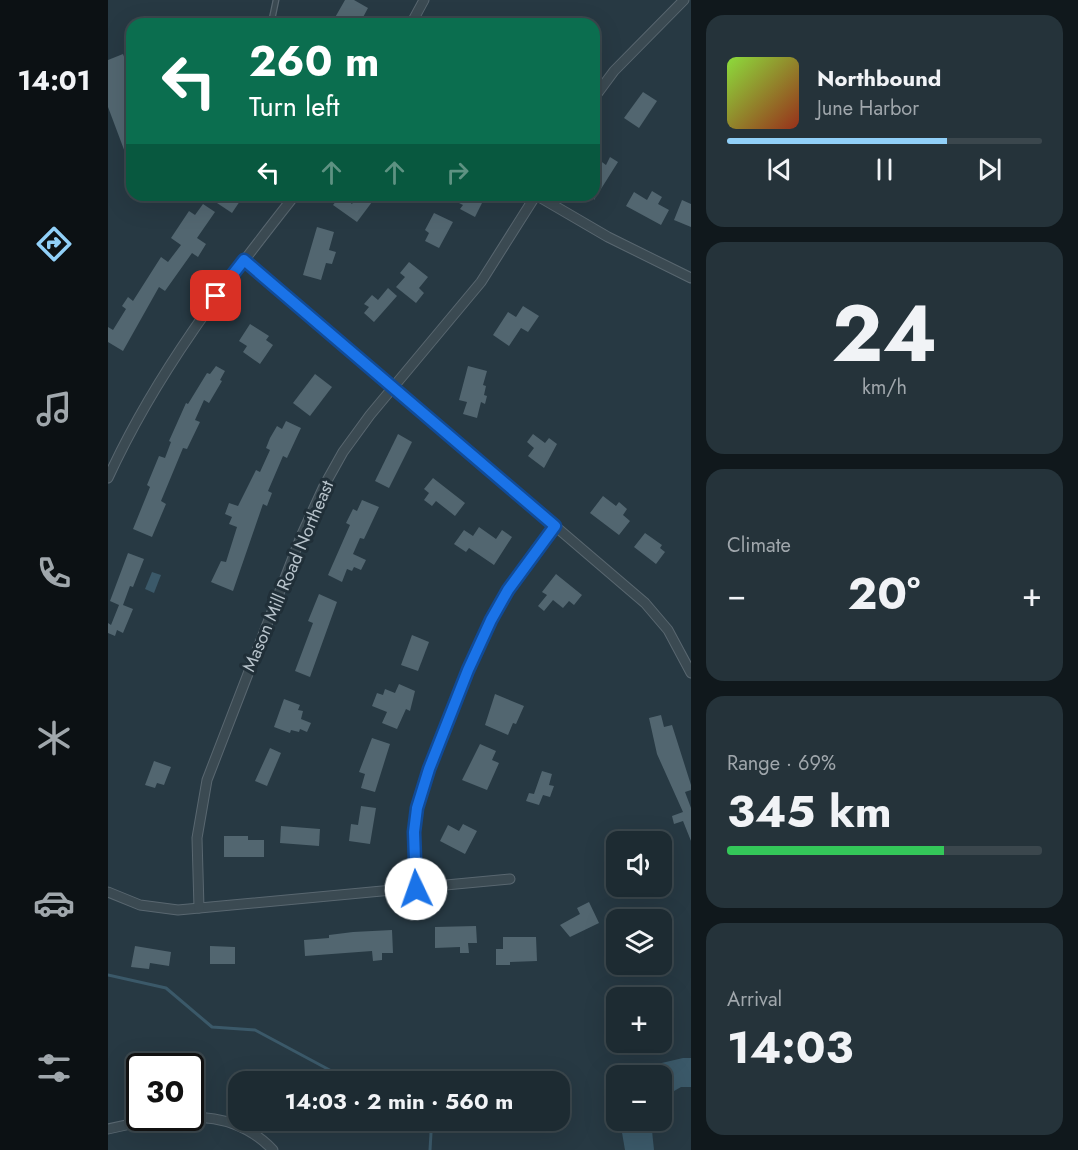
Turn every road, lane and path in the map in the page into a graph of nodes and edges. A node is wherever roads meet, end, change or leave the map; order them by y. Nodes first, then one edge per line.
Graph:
1 (276, 0) edge
2 (424, 0) edge
3 (684, 0) edge
4 (273, 18) edge
5 (414, 18) edge
6 (600, 90) edge
7 (290, 201) edge
8 (532, 201) edge
9 (546, 201) edge
10 (244, 260) junction
11 (691, 278) edge
12 (393, 387) junction
13 (108, 478) edge
14 (555, 526) junction
15 (691, 673) edge
16 (510, 879) dead end
17 (416, 889) junction
18 (108, 892) edge
19 (199, 908) junction
20 (204, 1117) edge
21 (126, 1125) edge
22 (108, 1129) edge
23 (273, 1150) edge

1 - 4 lane
2 - 5 street
3 - 6 street
7 - 10 street
8 - 12 street, Mason Mill Road Northeast
9 - 11 street
10 - 12 street
10 - 13 street
12 - 14 street
12 - 19 street, Mason Mill Road Northeast
14 - 15 street
14 - 17 street
16 - 17 street
17 - 19 street
18 - 19 street
20 - 23 street
21 - 22 street

